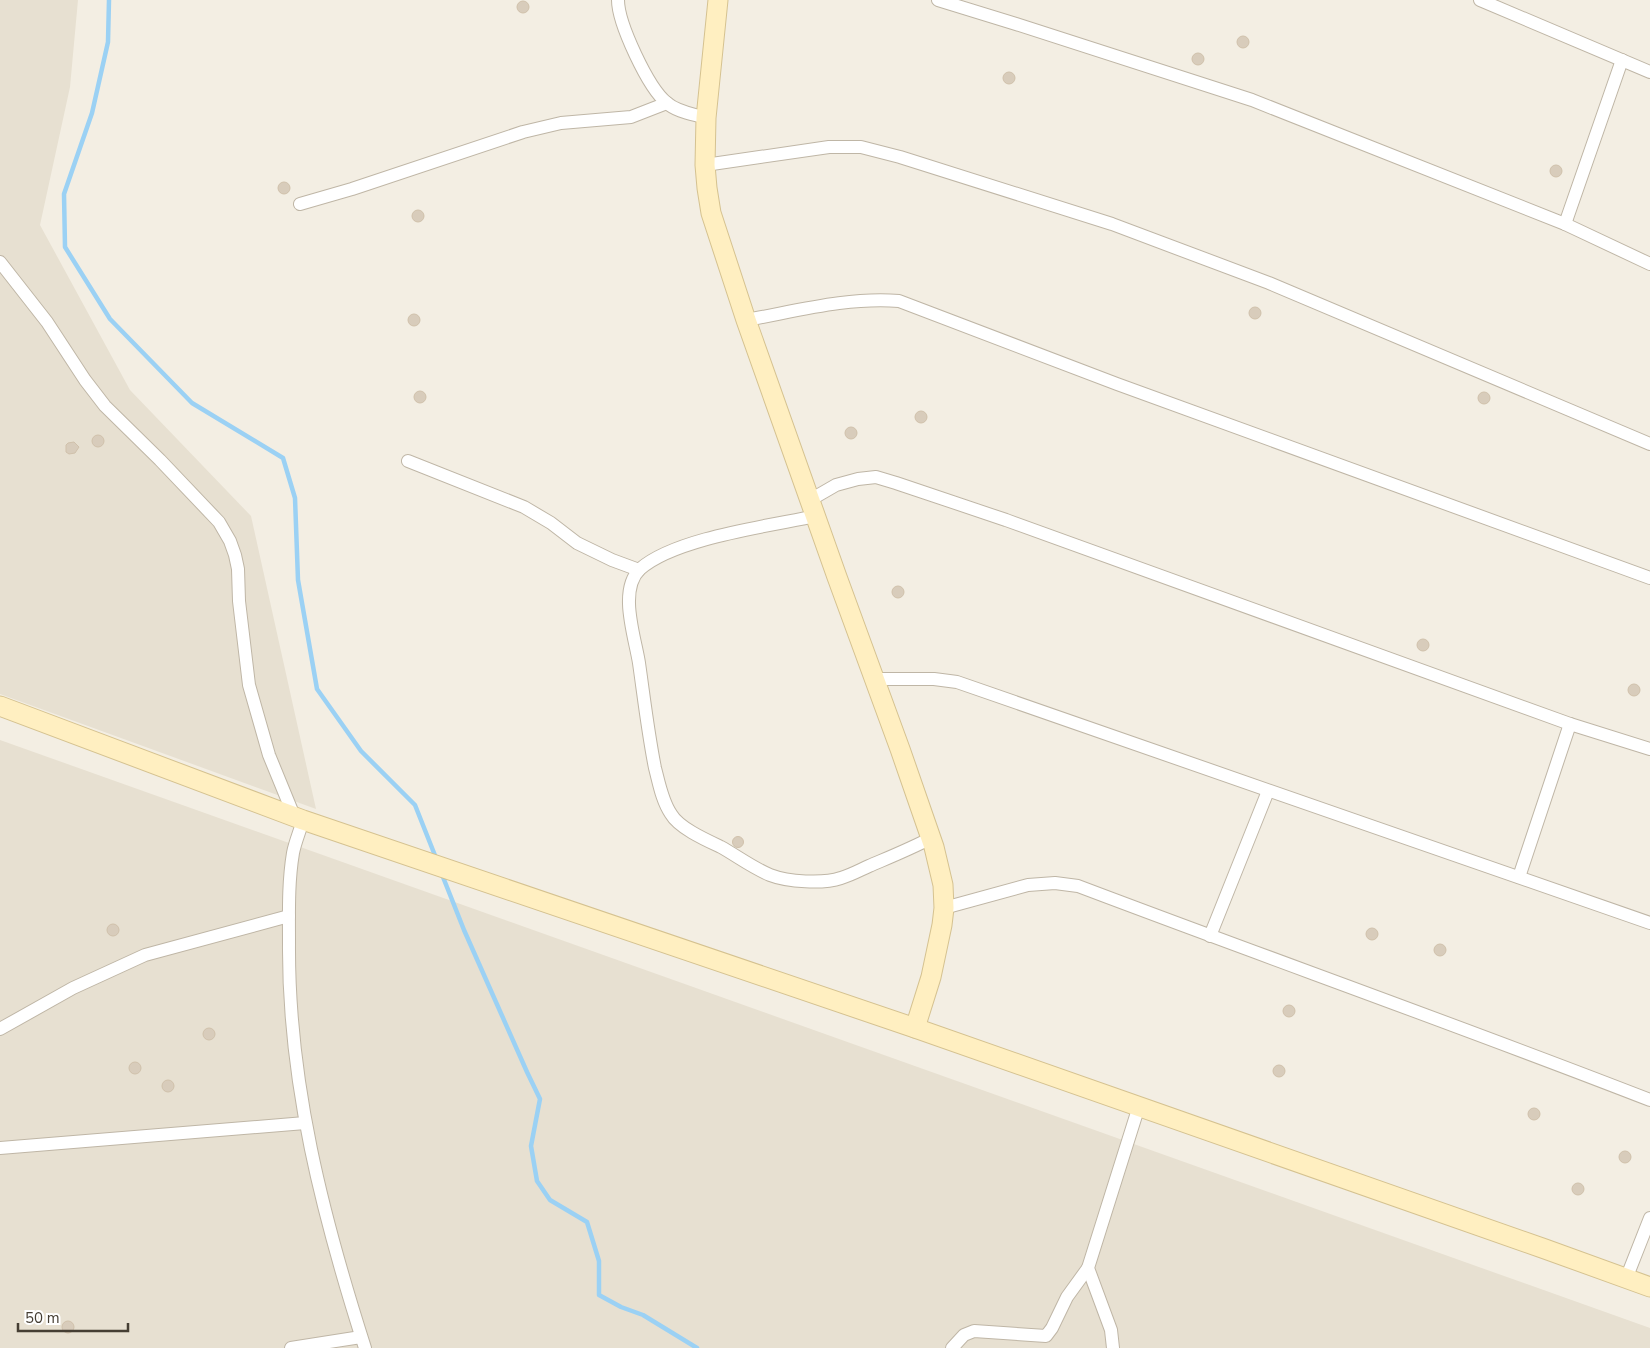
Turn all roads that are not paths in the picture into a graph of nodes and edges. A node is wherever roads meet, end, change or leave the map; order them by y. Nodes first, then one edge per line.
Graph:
1 (618, 0) edge
2 (718, 0) edge
3 (938, 0) edge
4 (1480, 0) edge
5 (1622, 60) junction
6 (1650, 72) edge
7 (667, 103) junction
8 (706, 118) junction
9 (705, 165) junction
10 (300, 204) dead end
11 (1565, 224) junction
12 (0, 262) edge
13 (1650, 264) edge
14 (746, 320) junction
15 (1650, 444) edge
16 (408, 461) dead end
17 (813, 508) junction
18 (639, 570) junction
19 (1650, 578) edge
20 (874, 679) junction
21 (0, 706) edge
22 (1570, 724) junction
23 (1650, 749) edge
24 (1268, 791) junction
25 (299, 818) junction
26 (931, 838) junction
27 (1520, 877) junction
28 (944, 908) junction
29 (289, 916) junction
30 (1650, 923) edge
31 (1210, 936) junction
32 (0, 1028) edge
33 (916, 1028) junction
34 (1650, 1100) edge
35 (1139, 1106) junction
36 (305, 1123) junction
37 (0, 1148) edge
38 (1650, 1218) edge
39 (1088, 1268) junction
40 (1626, 1279) junction
41 (1650, 1287) edge
42 (363, 1342) edge
43 (291, 1348) edge
44 (952, 1348) edge
45 (1113, 1348) edge

1 - 7 street
2 - 8 street
3 - 11 street
4 - 5 street
5 - 6 street
5 - 11 street
7 - 8 street
7 - 10 street
8 - 9 street
9 - 14 street
9 - 15 street
11 - 13 street
12 - 25 street
14 - 17 street
14 - 19 street
16 - 18 street
17 - 18 street
17 - 20 street
17 - 22 street
18 - 26 street
20 - 24 street
20 - 26 street
21 - 25 street
22 - 23 street
22 - 27 street
24 - 27 street
24 - 31 street
25 - 29 street
25 - 33 street
26 - 28 street
27 - 30 street
28 - 31 street
28 - 33 street
29 - 32 street
29 - 36 street
31 - 34 street
33 - 35 street
35 - 39 street
35 - 40 street
36 - 37 street
36 - 42 street
38 - 40 street
39 - 44 street
39 - 45 street
40 - 41 street
42 - 43 street

